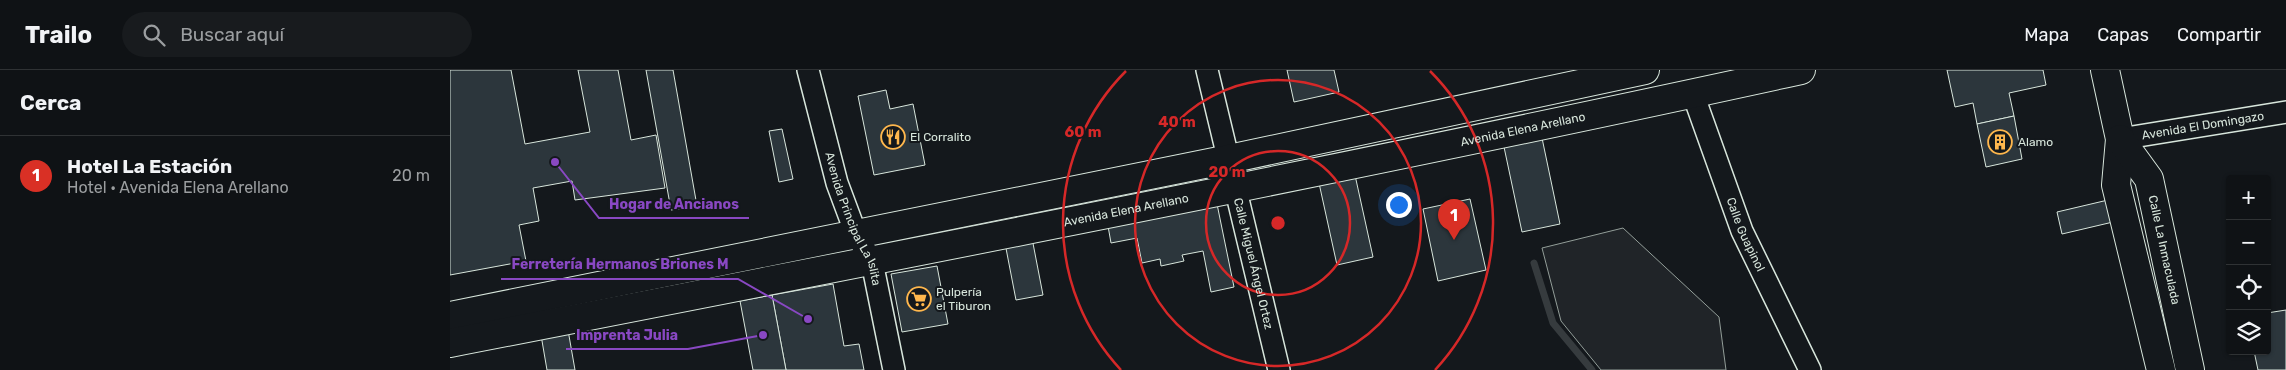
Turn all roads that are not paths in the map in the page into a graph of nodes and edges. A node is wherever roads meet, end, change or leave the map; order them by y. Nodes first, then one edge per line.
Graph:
1 (808, 70) edge
2 (1207, 70) edge
3 (1645, 70) edge
4 (2106, 70) edge
5 (1791, 71) edge
6 (1581, 77) edge
7 (1693, 94) junction
8 (2286, 112) edge
9 (1590, 115) junction
10 (1401, 122) junction
11 (2120, 139) junction
12 (1408, 153) junction
13 (1229, 159) junction
14 (1236, 188) junction
15 (1032, 199) junction
16 (1038, 228) junction
17 (856, 234) junction
18 (872, 262) junction
19 (581, 289) junction
20 (450, 316) edge
21 (587, 317) junction
22 (450, 344) edge
23 (894, 370) edge
24 (1279, 370) edge
25 (1810, 370) edge
26 (2161, 370) edge
27 (2190, 370) edge

1 - 17 street, Avenida Principal La Islita
2 - 13 street, Calle Miguel Ángel Ortez
3 - 6 main road
4 - 11 main road, Calle La Inmaculada
5 - 7 main road, Avenida Elena Arellano
6 - 9 street
6 - 10 main road
7 - 9 main road, Avenida Elena Arellano
7 - 25 street, Calle Guapinol
8 - 11 street, Avenida El Domingazo
9 - 12 main road, Avenida Elena Arellano
10 - 12 main road
10 - 13 main road
11 - 26 main road, Calle La Inmaculada
11 - 27 main road, Calle La Inmaculada
12 - 14 main road, Avenida Elena Arellano
13 - 14 street, Calle Miguel Ángel Ortez
13 - 15 main road
14 - 16 main road, Avenida Elena Arellano
14 - 24 street, Calle Miguel Ángel Ortez
15 - 16 main road
15 - 17 main road
16 - 18 main road, Avenida Elena Arellano
17 - 18 street, Avenida Principal La Islita
17 - 19 main road
18 - 21 main road, Avenida Elena Arellano
18 - 23 street, Avenida Principal La Islita
19 - 20 main road
19 - 21 main road
21 - 22 main road, Avenida Elena Arellano

